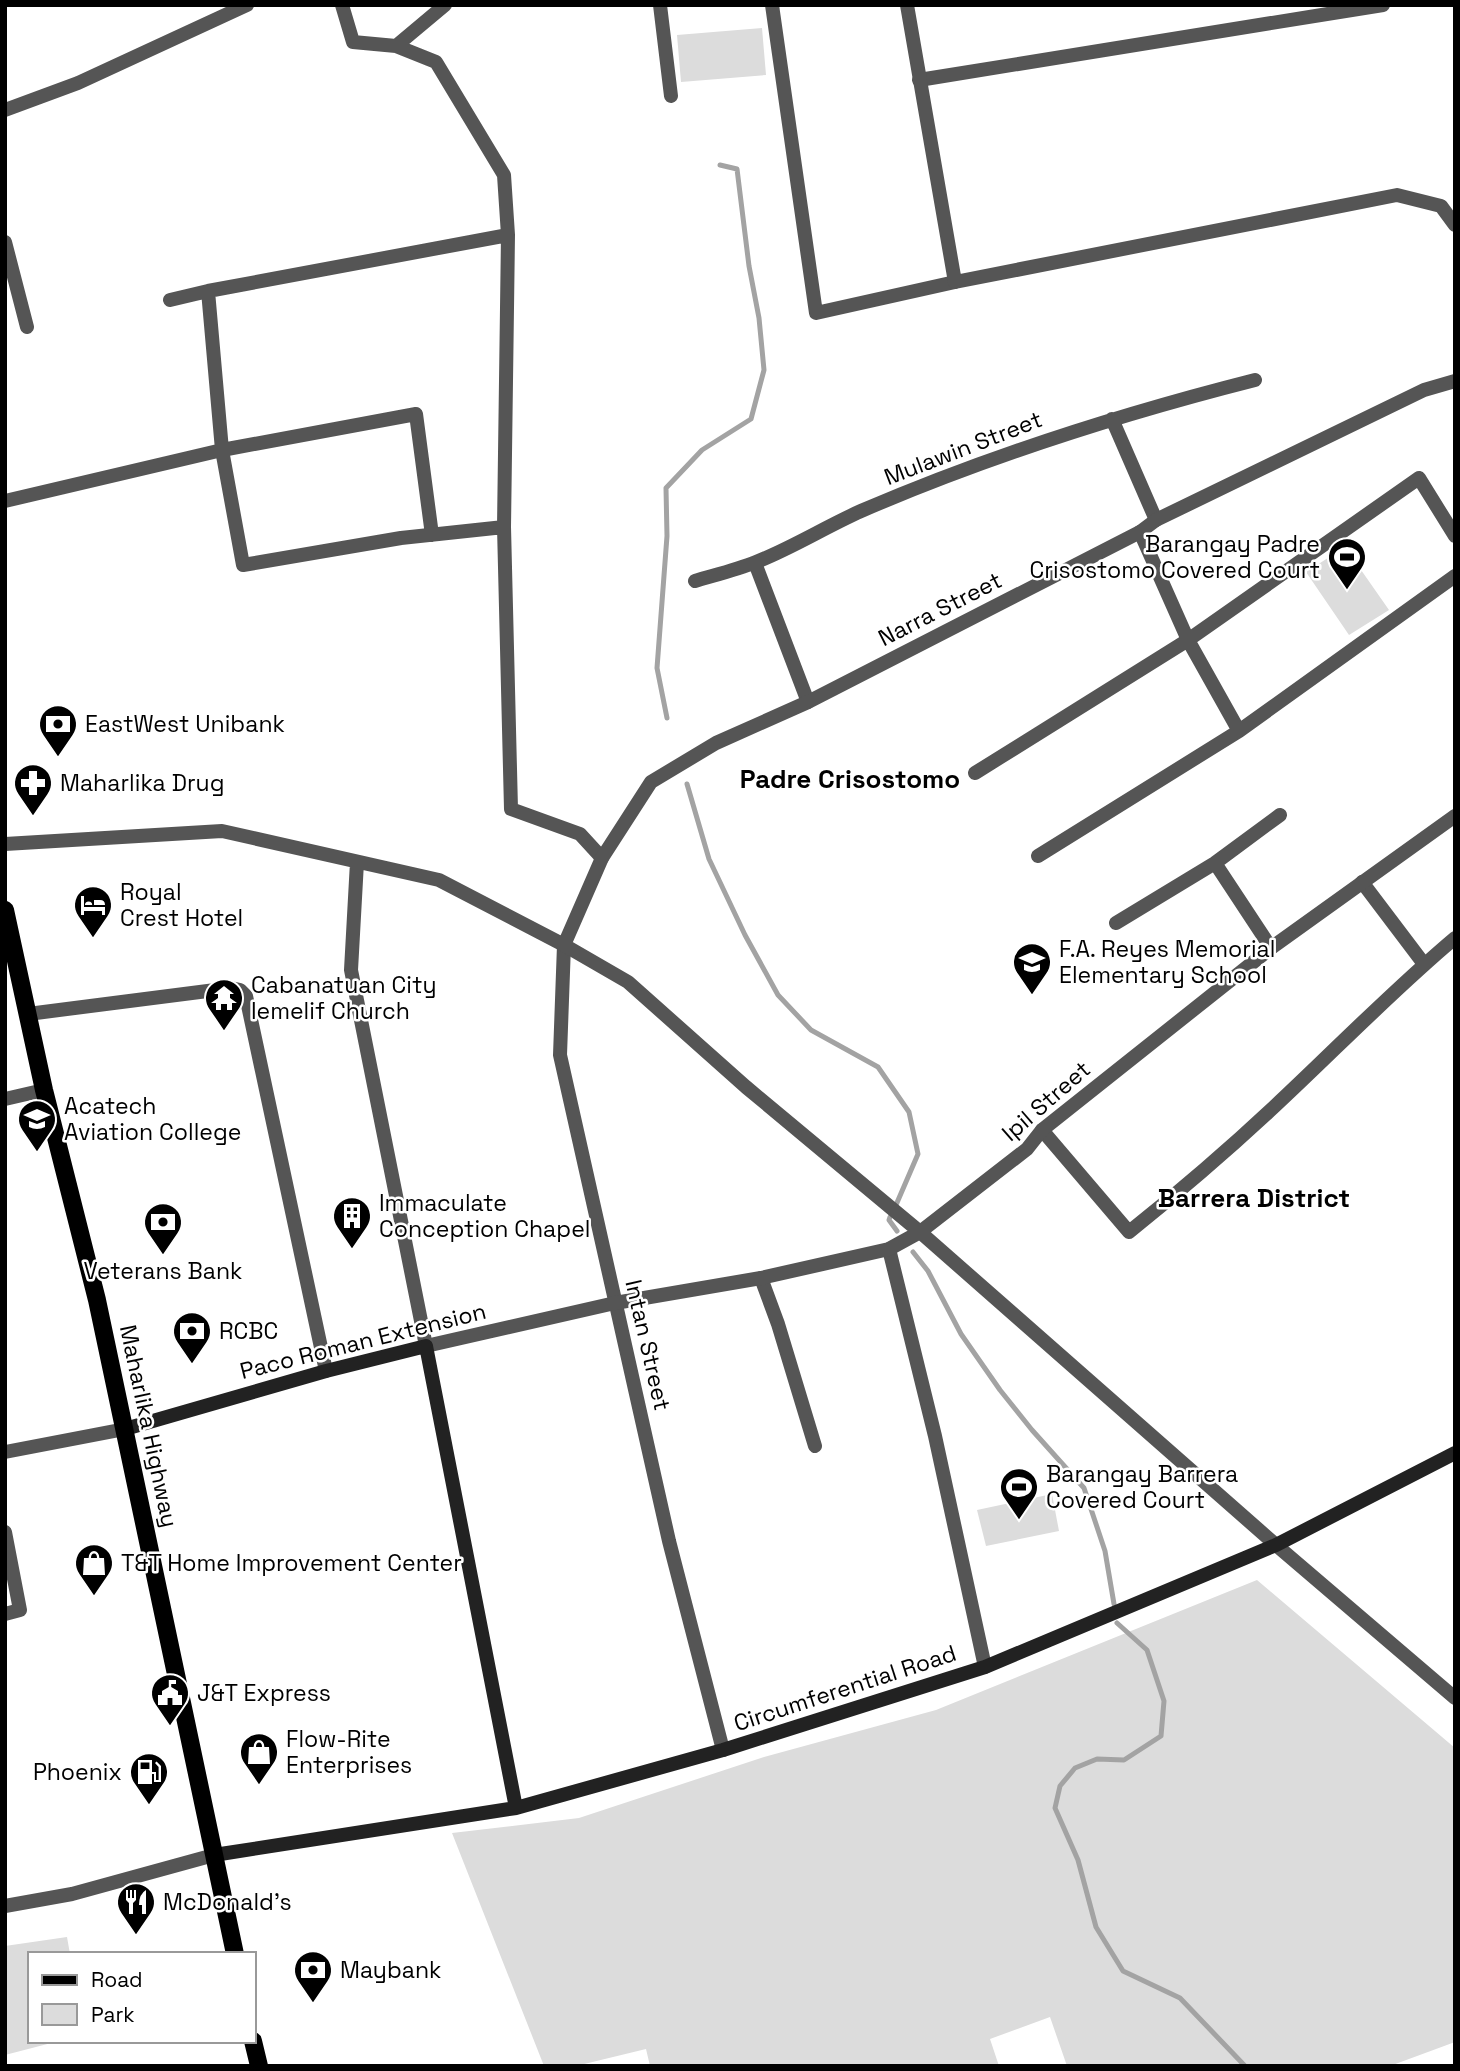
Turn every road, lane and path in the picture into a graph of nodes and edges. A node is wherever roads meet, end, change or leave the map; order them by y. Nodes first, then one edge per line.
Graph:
1 (247, 5) edge
2 (342, 5) edge
3 (445, 5) edge
4 (660, 5) edge
5 (772, 5) edge
6 (907, 5) edge
7 (1383, 5) edge
8 (396, 46) junction
9 (919, 80) junction
10 (671, 96) dead end
11 (5, 110) edge
12 (1455, 225) edge
13 (508, 235) junction
14 (5, 242) edge
15 (955, 282) junction
16 (208, 291) junction
17 (170, 300) dead end
18 (27, 327) dead end
19 (1255, 380) dead end
20 (1455, 381) edge
21 (1112, 419) junction
22 (222, 450) junction
23 (5, 501) edge
24 (1156, 520) junction
25 (504, 527) junction
26 (1140, 532) junction
27 (432, 535) junction
28 (1455, 536) edge
29 (755, 563) junction
30 (1455, 576) edge
31 (695, 581) dead end
32 (1188, 640) junction
33 (808, 702) junction
34 (1239, 731) junction
35 (975, 773) dead end
36 (1280, 815) dead end
37 (1455, 817) edge
38 (5, 844) edge
39 (1038, 856) dead end
40 (602, 858) junction
41 (357, 862) junction
42 (1215, 863) junction
43 (1362, 882) junction
44 (5, 910) edge
45 (1116, 923) dead end
46 (1455, 938) edge
47 (564, 945) junction
48 (1271, 948) junction
49 (1424, 964) junction
50 (28, 1014) junction
51 (44, 1090) junction
52 (5, 1099) edge
53 (1042, 1130) junction
54 (920, 1232) junction
55 (889, 1250) junction
56 (761, 1278) junction
57 (615, 1303) junction
58 (426, 1346) junction
59 (326, 1371) junction
60 (125, 1429) junction
61 (816, 1446) dead end
62 (5, 1452) edge
63 (1455, 1453) edge
64 (5, 1532) edge
65 (1276, 1545) junction
66 (5, 1614) edge
67 (985, 1667) junction
68 (1455, 1698) edge
69 (723, 1750) junction
70 (516, 1808) junction
71 (214, 1855) junction
72 (5, 1906) edge
73 (235, 1952) edge
74 (253, 2043) edge
75 (258, 2066) edge

1 - 11 street
2 - 8 street
3 - 8 street
4 - 10 street
5 - 15 street
6 - 9 street
7 - 9 street
8 - 13 street
9 - 15 street
12 - 15 street
13 - 16 street
13 - 25 street
14 - 18 street
16 - 17 street
16 - 22 street
19 - 21 street, Mulawin Street
20 - 24 street, Narra Street
21 - 24 street
21 - 29 street, Mulawin Street
22 - 23 street
22 - 27 street
22 - 27 street
24 - 26 street, Narra Street
25 - 27 street
25 - 40 street
26 - 32 street
26 - 33 street, Narra Street
28 - 32 street
29 - 31 street, Mulawin Street
29 - 33 street
30 - 34 street
32 - 34 street
32 - 35 street
33 - 40 street, Narra Street
34 - 39 street
36 - 42 street
37 - 43 street, Ipil Street
38 - 41 street
40 - 47 street, Narra Street
41 - 47 street
41 - 58 street
42 - 45 street
42 - 48 street
43 - 48 street, Ipil Street
43 - 49 street
44 - 50 main road, Maharlika Highway
46 - 49 street
47 - 54 street
47 - 57 street, Intan Street
48 - 53 street, Ipil Street
49 - 53 street
50 - 51 main road, Maharlika Highway
50 - 59 street
51 - 52 street
51 - 60 main road, Maharlika Highway
53 - 54 street, Ipil Street
54 - 55 street, Ipil Street
54 - 65 street
55 - 56 street, Ipil Street
55 - 67 street
56 - 57 street, Ipil Street
56 - 61 street
57 - 58 street, Paco Roman Extension
57 - 69 street, Intan Street
58 - 59 main road, Paco Roman Extension
58 - 70 main road
59 - 60 main road, Paco Roman Extension
60 - 62 street
60 - 71 main road, Maharlika Highway
63 - 65 main road, Circumferential Road
64 - 66 street
65 - 67 main road, Circumferential Road
65 - 68 street
67 - 69 main road, Circumferential Road
69 - 70 main road, Circumferential Road
70 - 71 main road, Circumferential Road
71 - 72 street
71 - 73 main road, Maharlika Highway
74 - 75 main road

